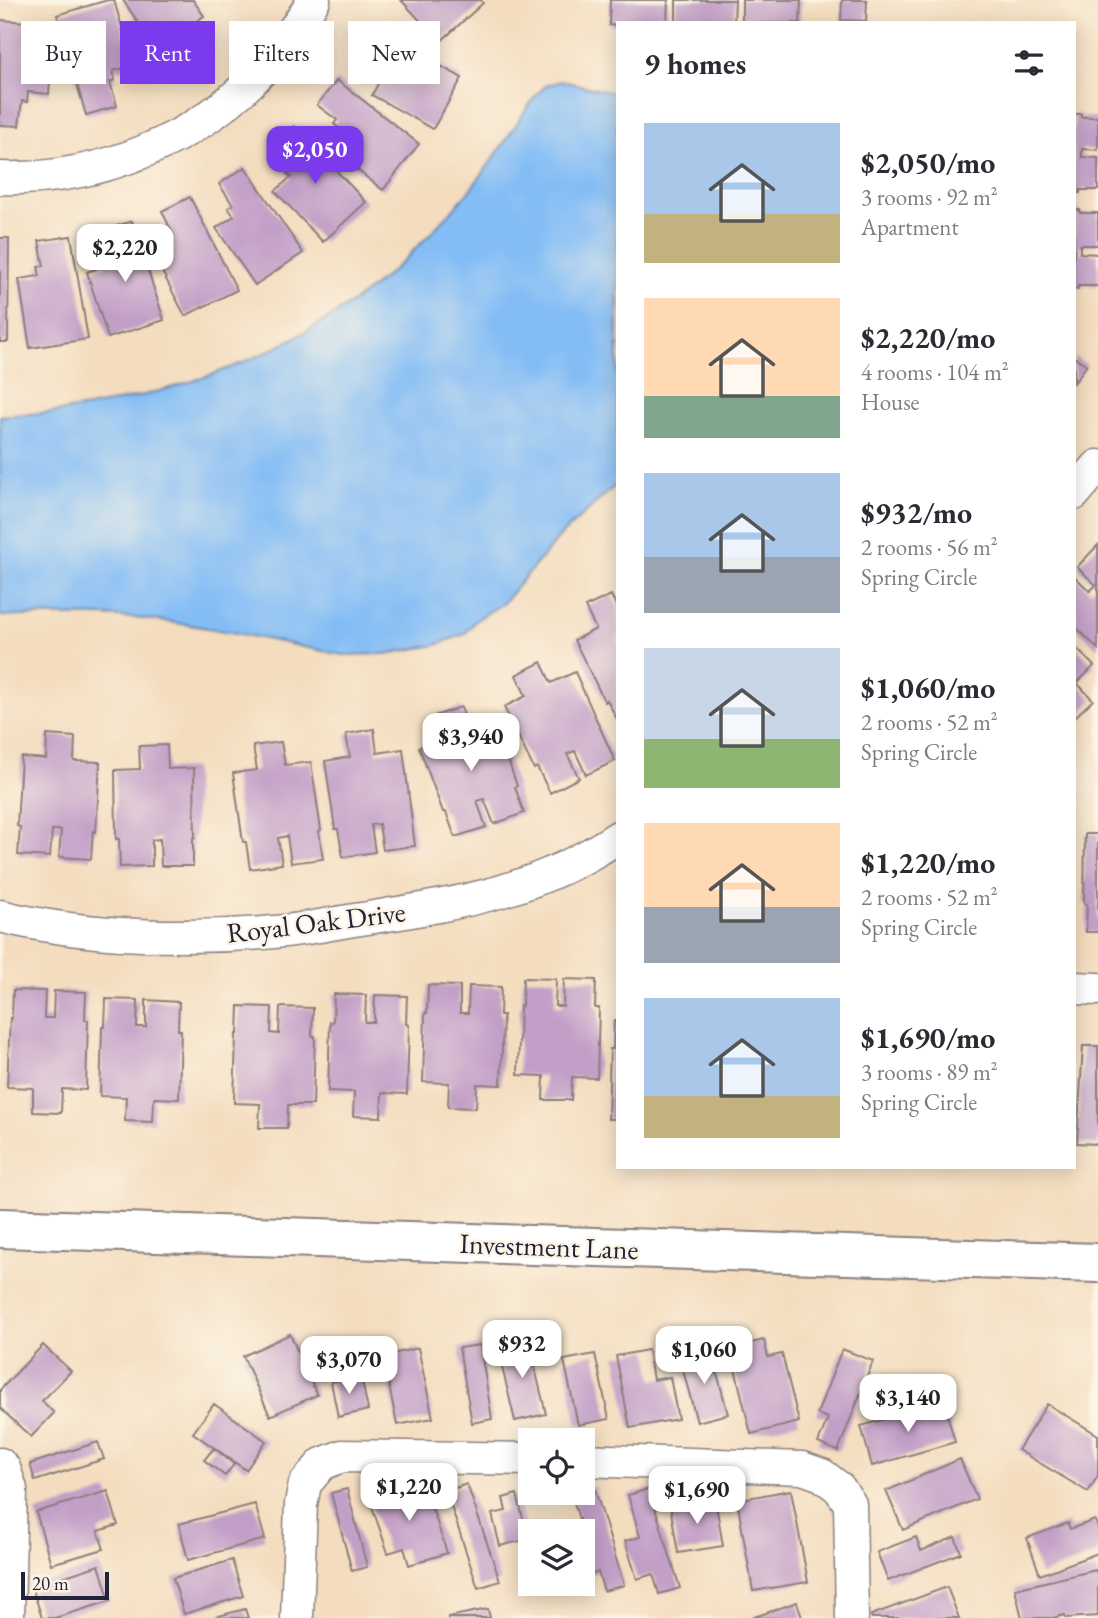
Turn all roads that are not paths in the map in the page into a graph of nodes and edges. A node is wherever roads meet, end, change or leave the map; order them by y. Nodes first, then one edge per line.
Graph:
1 (314, 0) edge
2 (0, 178) edge
3 (1098, 466) edge
4 (1076, 492) edge
5 (611, 853) edge
6 (0, 916) edge
7 (1076, 988) edge
8 (1098, 989) edge
9 (0, 1228) edge
10 (1098, 1264) edge
11 (518, 1459) edge
12 (595, 1460) edge
13 (0, 1464) edge
14 (8, 1618) edge
15 (298, 1618) edge
16 (852, 1618) edge

1 - 2 street
3 - 4 street
5 - 6 street, Royal Oak Drive
7 - 8 street
9 - 10 street, Investment Lane
11 - 15 street
12 - 16 street
13 - 14 street

